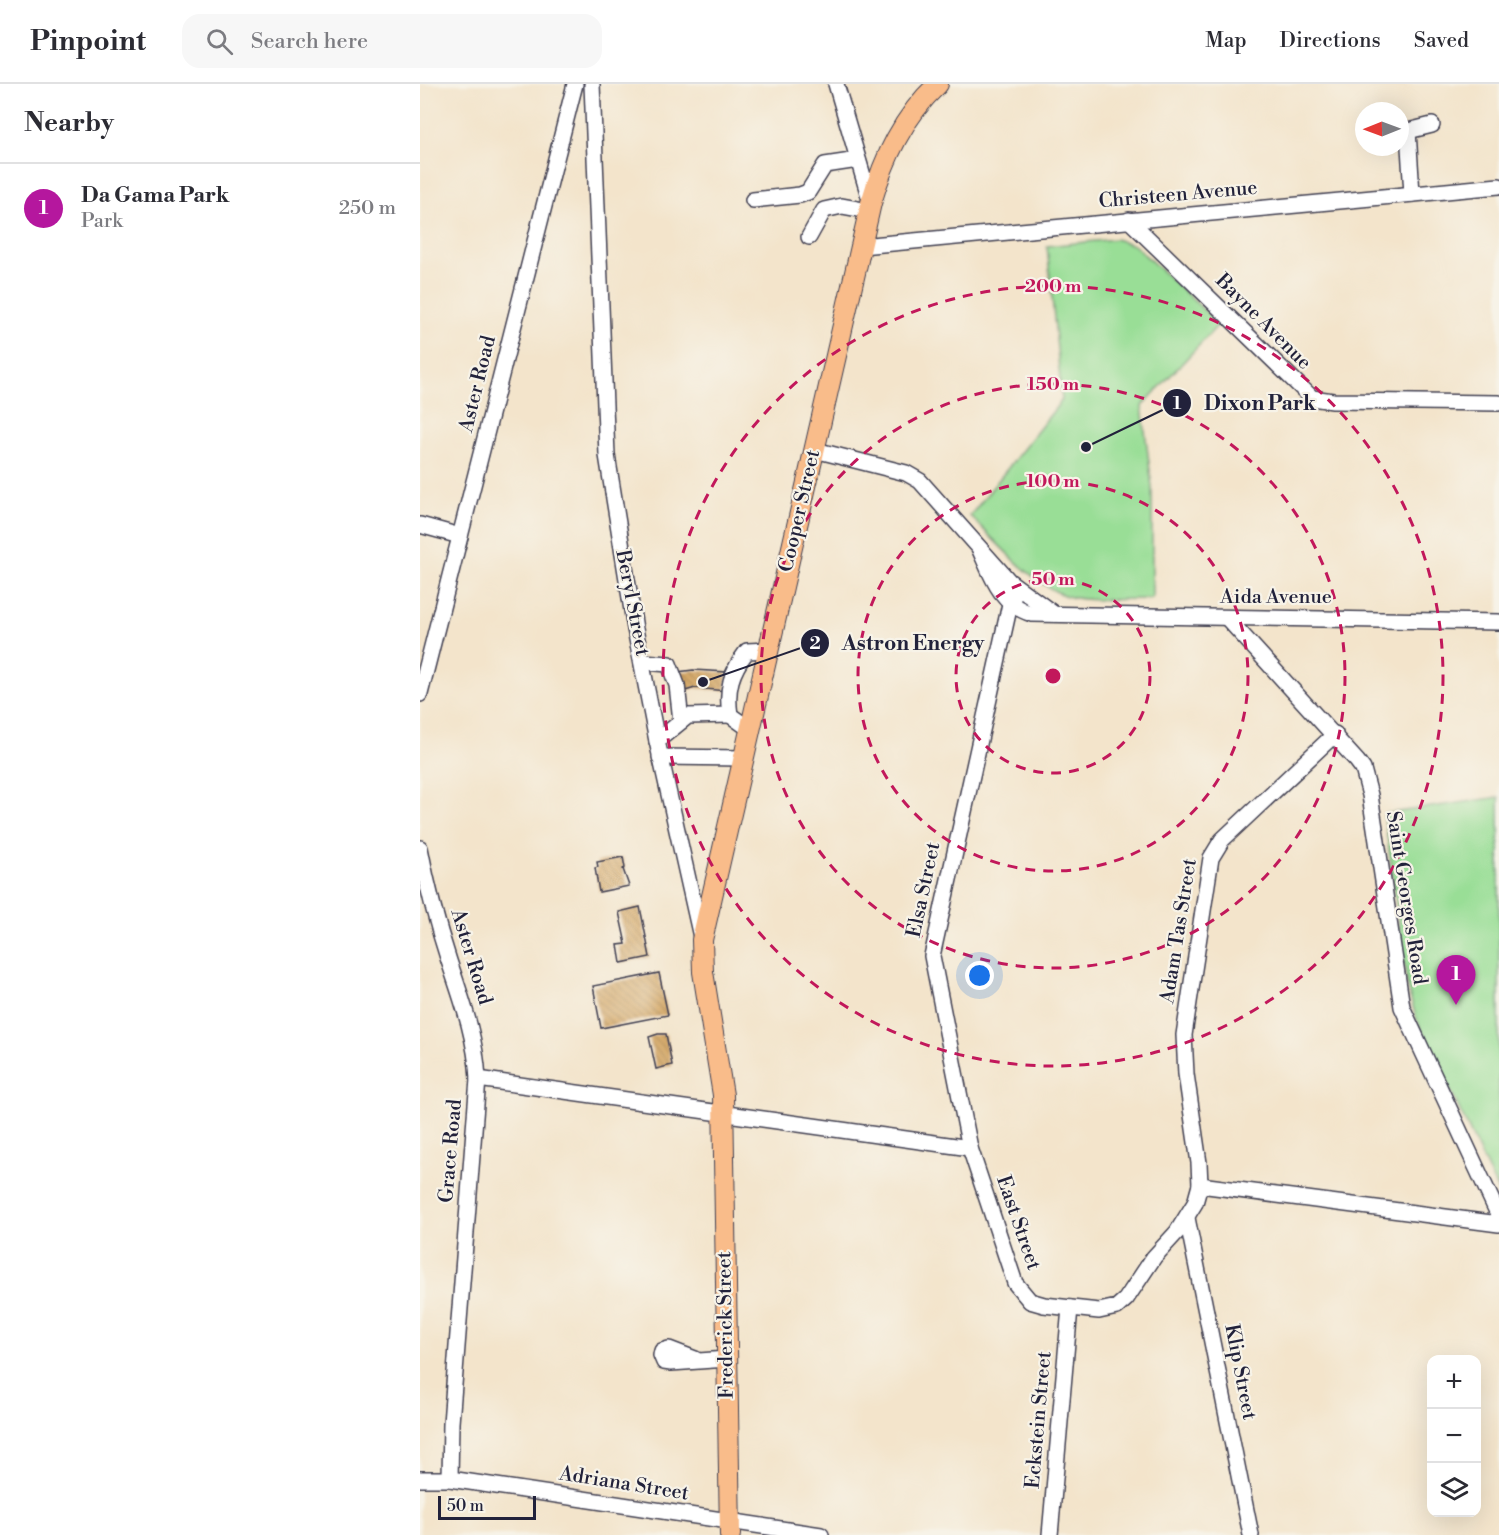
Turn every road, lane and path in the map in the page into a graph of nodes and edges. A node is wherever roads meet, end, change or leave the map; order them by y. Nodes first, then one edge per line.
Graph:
1 (575, 84) edge
2 (592, 84) edge
3 (836, 84) edge
4 (938, 84) edge
5 (1432, 124) dead end
6 (858, 160) junction
7 (1499, 186) edge
8 (1412, 194) junction
9 (753, 200) dead end
10 (870, 207) junction
11 (1129, 220) junction
12 (809, 237) dead end
13 (861, 246) junction
14 (1499, 403) edge
15 (814, 450) junction
16 (420, 525) edge
17 (460, 536) junction
18 (980, 550) junction
19 (1023, 592) junction
20 (1016, 607) junction
21 (1054, 614) junction
22 (1227, 618) junction
23 (1499, 623) edge
24 (769, 650) junction
25 (643, 662) junction
26 (420, 694) edge
27 (730, 715) junction
28 (681, 721) junction
29 (751, 730) junction
30 (1335, 734) junction
31 (657, 741) junction
32 (660, 757) junction
33 (744, 758) junction
34 (420, 848) edge
35 (702, 940) junction
36 (478, 1079) junction
37 (724, 1115) junction
38 (970, 1148) junction
39 (1200, 1185) junction
40 (1499, 1216) edge
41 (1187, 1218) junction
42 (1499, 1224) edge
43 (1070, 1308) junction
44 (696, 1359) dead end
45 (727, 1359) junction
46 (450, 1479) junction
47 (421, 1482) edge
48 (730, 1529) edge
49 (821, 1535) edge
50 (1050, 1535) edge
51 (1251, 1535) edge

1 - 17 street, Aster Road
2 - 25 street, Beryl Street
3 - 6 street, Cooper Street
4 - 10 main road
5 - 8 street
6 - 9 street
6 - 10 street, Cooper Street
7 - 8 street, Christeen Avenue
8 - 11 street, Christeen Avenue
10 - 12 street
10 - 13 main road, Cooper Street
11 - 13 street, Christeen Avenue
11 - 14 street, Bayne Avenue
13 - 15 main road, Cooper Street
15 - 18 street
15 - 24 main road, Cooper Street
16 - 17 street
17 - 26 street, Aster Road
18 - 19 street
18 - 20 street
19 - 20 street, Elsa Street
19 - 21 street
20 - 21 street, Aida Avenue
20 - 38 street, Elsa Street
21 - 22 street, Aida Avenue
22 - 23 street, Aida Avenue
22 - 30 street, Saint Georges Road
24 - 27 street
24 - 29 main road, Cooper Street
25 - 28 street
25 - 31 street, Beryl Street
27 - 28 street
27 - 29 street
28 - 31 street
29 - 33 main road, Cooper Street
30 - 39 street, Adam Tas Street
30 - 40 street, Saint Georges Road
31 - 32 street, Beryl Street
32 - 33 street
32 - 35 street, Beryl Street
33 - 35 main road, Cooper Street
34 - 36 street, Aster Road
35 - 37 main road, Beryl Street
36 - 37 street
36 - 46 street, Grace Road
37 - 38 street
37 - 45 main road, Frederick Street
38 - 43 street, East Street
39 - 41 street, East Street
39 - 42 street
41 - 43 street, East Street
41 - 51 street, Klip Street
43 - 50 street, Eckstein Street
44 - 45 street
45 - 48 main road, Frederick Street
46 - 47 street, Adriana Street
46 - 48 street, Adriana Street
48 - 49 street, Adriana Street

